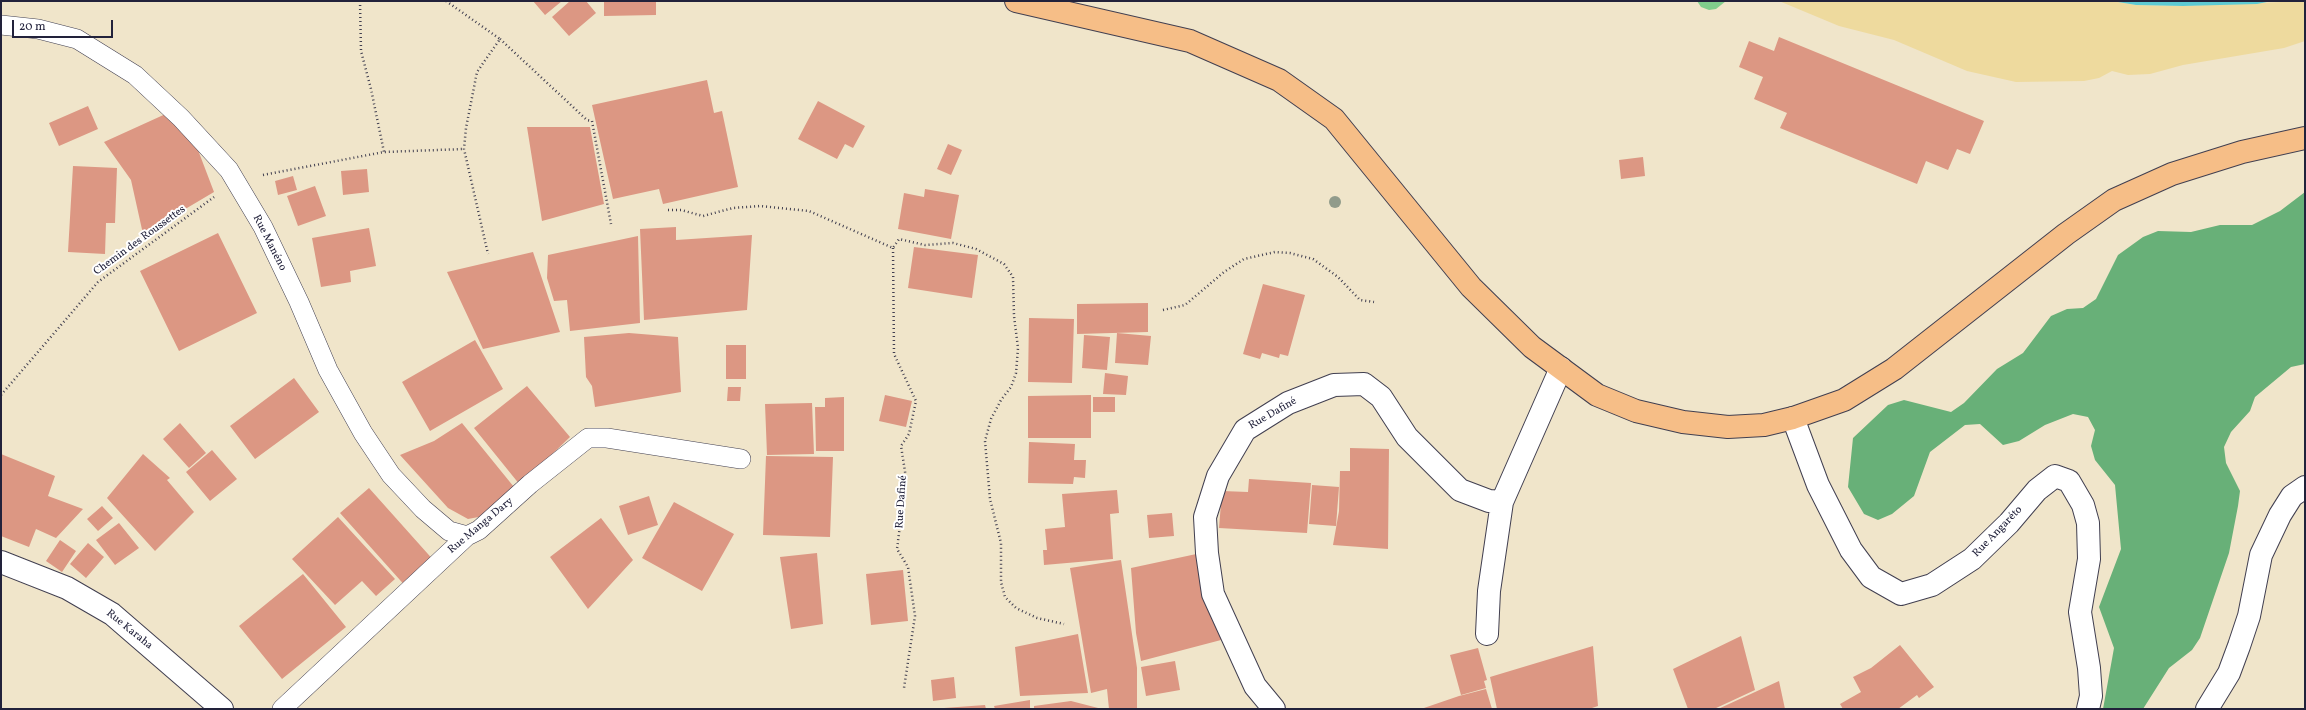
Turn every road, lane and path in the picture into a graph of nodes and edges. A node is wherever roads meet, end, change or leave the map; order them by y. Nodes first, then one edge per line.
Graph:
1 (360, 1) edge
2 (446, 1) edge
3 (1016, 1) edge
4 (1, 25) edge
5 (500, 39) junction
6 (2305, 138) edge
7 (464, 149) junction
8 (384, 152) junction
9 (235, 181) junction
10 (668, 210) dead end
11 (611, 224) dead end
12 (893, 248) junction
13 (488, 254) dead end
14 (1374, 302) dead end
15 (1162, 310) dead end
16 (1560, 368) junction
17 (1, 395) edge
18 (1793, 418) junction
19 (741, 460) dead end
20 (2305, 487) edge
21 (1502, 502) junction
22 (467, 536) junction
23 (1, 562) edge
24 (1064, 624) dead end
25 (1487, 634) dead end
26 (904, 688) dead end
27 (222, 709) edge
28 (282, 709) edge
29 (1274, 709) edge
30 (2088, 709) edge
31 (2207, 709) edge

1 - 8 path
2 - 5 path
3 - 16 main road
4 - 9 lane, Rue Manéno
5 - 7 path
5 - 11 path
6 - 18 main road
7 - 8 path
7 - 13 path
8 - 9 path
9 - 17 path, Chemin des Roussettes
9 - 22 lane, Rue Manéno
10 - 12 path
12 - 24 path
12 - 26 path, Rue Dafiné
14 - 15 path
16 - 18 main road
16 - 21 street
18 - 30 street, Rue Angaréto
19 - 22 lane, Rue Manga Dary
20 - 31 street
21 - 25 street
21 - 29 street, Rue Dafiné
22 - 28 lane, Rue Manga Dary
23 - 27 street, Rue Karaha

